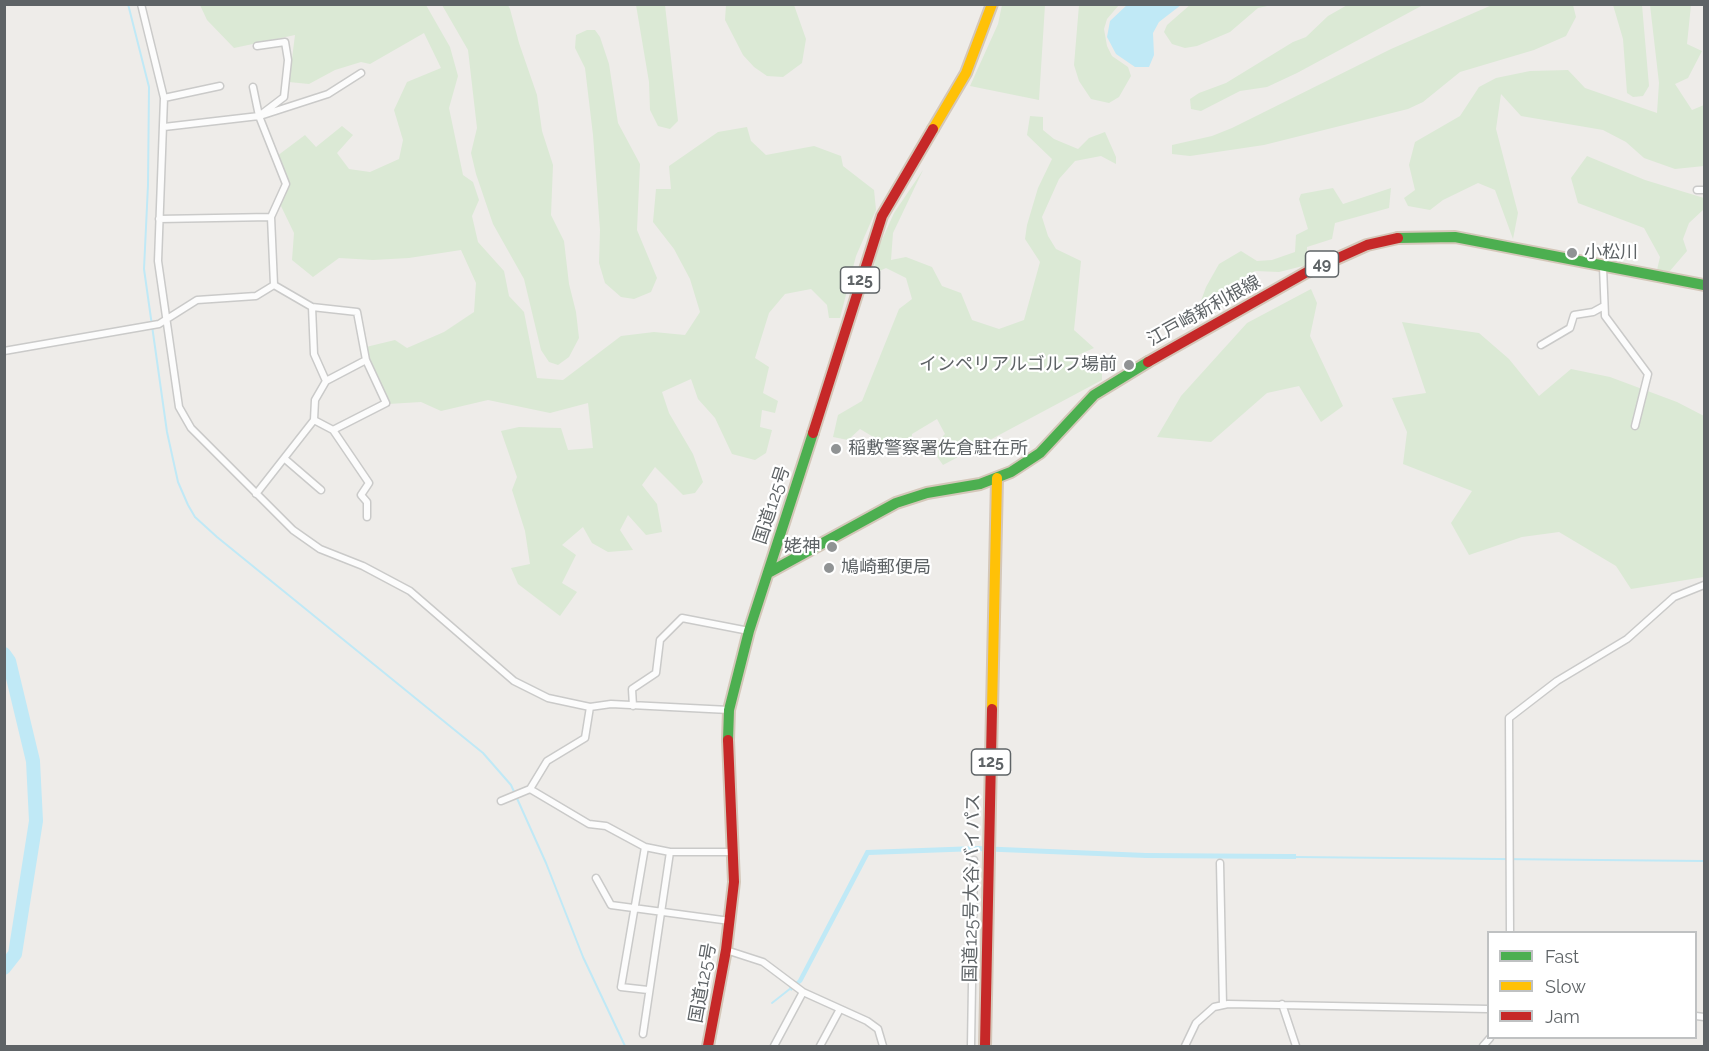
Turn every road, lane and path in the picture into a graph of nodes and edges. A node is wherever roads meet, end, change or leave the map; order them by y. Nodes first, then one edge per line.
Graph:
1 (141, 4) edge
2 (992, 4) edge
3 (257, 46) dead end
4 (361, 73) dead end
5 (220, 86) dead end
6 (254, 87) dead end
7 (164, 98) junction
8 (259, 116) junction
9 (164, 127) junction
10 (271, 217) junction
11 (159, 219) junction
12 (1603, 267) junction
13 (274, 285) junction
14 (1704, 285) edge
15 (1604, 306) junction
16 (312, 307) junction
17 (162, 323) junction
18 (1541, 345) dead end
19 (4, 351) edge
20 (366, 360) junction
21 (326, 381) junction
22 (314, 420) junction
23 (1635, 426) dead end
24 (333, 430) junction
25 (285, 459) junction
26 (997, 478) junction
27 (321, 490) dead end
28 (256, 494) junction
29 (367, 517) dead end
30 (768, 573) junction
31 (1704, 585) edge
32 (749, 631) junction
33 (633, 706) junction
34 (590, 707) junction
35 (729, 710) junction
36 (530, 789) junction
37 (501, 801) dead end
38 (645, 847) junction
39 (670, 852) junction
40 (734, 852) junction
41 (974, 860) dead end
42 (1220, 863) dead end
43 (596, 878) dead end
44 (634, 908) junction
45 (660, 912) junction
46 (730, 921) junction
47 (1510, 931) edge
48 (726, 950) junction
49 (648, 990) junction
50 (803, 992) junction
51 (1282, 1004) junction
52 (1223, 1005) junction
53 (840, 1009) junction
54 (1487, 1009) edge
55 (643, 1034) dead end
56 (708, 1047) edge
57 (774, 1047) edge
58 (820, 1047) edge
59 (883, 1047) edge
60 (971, 1047) edge
61 (985, 1047) edge
62 (1185, 1047) edge
63 (1296, 1047) edge

1 - 7 street
2 - 30 main road, 国道125号 / 125
3 - 8 street
4 - 8 street
5 - 7 street
6 - 8 street
7 - 9 street
8 - 9 street
8 - 10 street
9 - 11 street
10 - 11 street
10 - 13 street
11 - 17 street
12 - 14 main road, 江戸崎新利根線 / 49
12 - 15 street
12 - 26 main road, 江戸崎新利根線 / 49
13 - 16 street
13 - 17 street
15 - 18 street
15 - 23 street
16 - 20 street
16 - 21 street
17 - 19 street
17 - 28 street
20 - 21 street
20 - 24 street
21 - 22 street
22 - 24 street
22 - 25 street
24 - 29 street
25 - 27 street
25 - 28 street
26 - 30 main road, 江戸崎新利根線 / 49
26 - 61 main road, 国道125号大谷バイパス / 125
28 - 34 street
30 - 32 main road, 国道125号 / 125
31 - 47 street
32 - 33 street
32 - 35 main road, 国道125号 / 125
33 - 34 street
33 - 35 street
34 - 36 street
35 - 40 main road, 国道125号 / 125
36 - 37 street
36 - 38 street
38 - 39 street
38 - 44 street
39 - 40 street
39 - 45 street
40 - 46 main road, 国道125号 / 125
41 - 60 street
42 - 52 street
43 - 44 street
44 - 45 street
44 - 49 street
45 - 46 street
45 - 49 street
46 - 48 main road, 国道125号 / 125
48 - 50 street
48 - 56 main road, 国道125号 / 125
49 - 55 street
50 - 53 street
50 - 57 street
51 - 52 street
51 - 54 street
51 - 63 street
52 - 62 street
53 - 58 street
53 - 59 street

